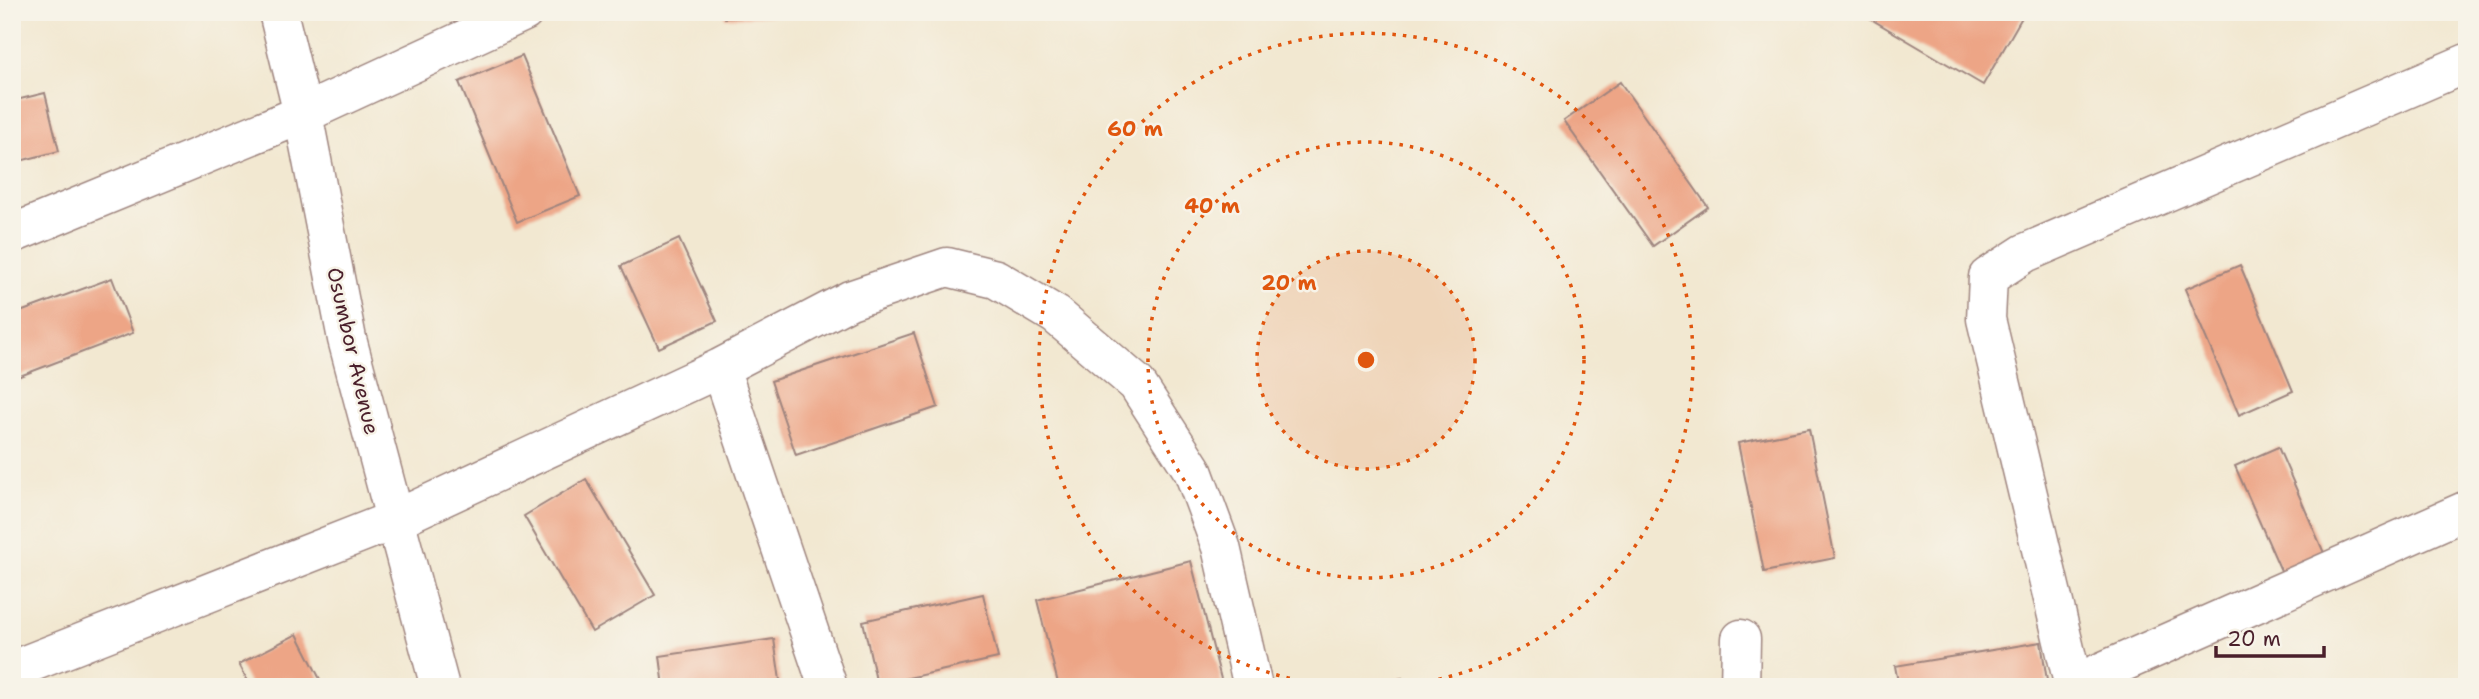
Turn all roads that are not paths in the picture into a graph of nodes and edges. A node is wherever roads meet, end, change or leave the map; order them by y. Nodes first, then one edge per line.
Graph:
1 (278, 12) edge
2 (524, 12) edge
3 (2467, 63) edge
4 (303, 114) junction
5 (12, 234) edge
6 (720, 368) junction
7 (2467, 510) edge
8 (394, 520) junction
9 (1741, 639) dead end
10 (12, 670) edge
11 (12, 677) edge
12 (2074, 685) edge
13 (15, 687) edge
14 (440, 687) edge
15 (828, 687) edge
16 (1253, 687) edge
17 (1740, 687) edge

1 - 4 street, Osumbor Avenue
2 - 4 street
3 - 12 street
4 - 5 street
4 - 8 street, Osumbor Avenue
6 - 8 street
6 - 15 street
6 - 16 street
7 - 12 street
8 - 10 street
8 - 14 street, Osumbor Avenue
9 - 17 street
11 - 13 street

